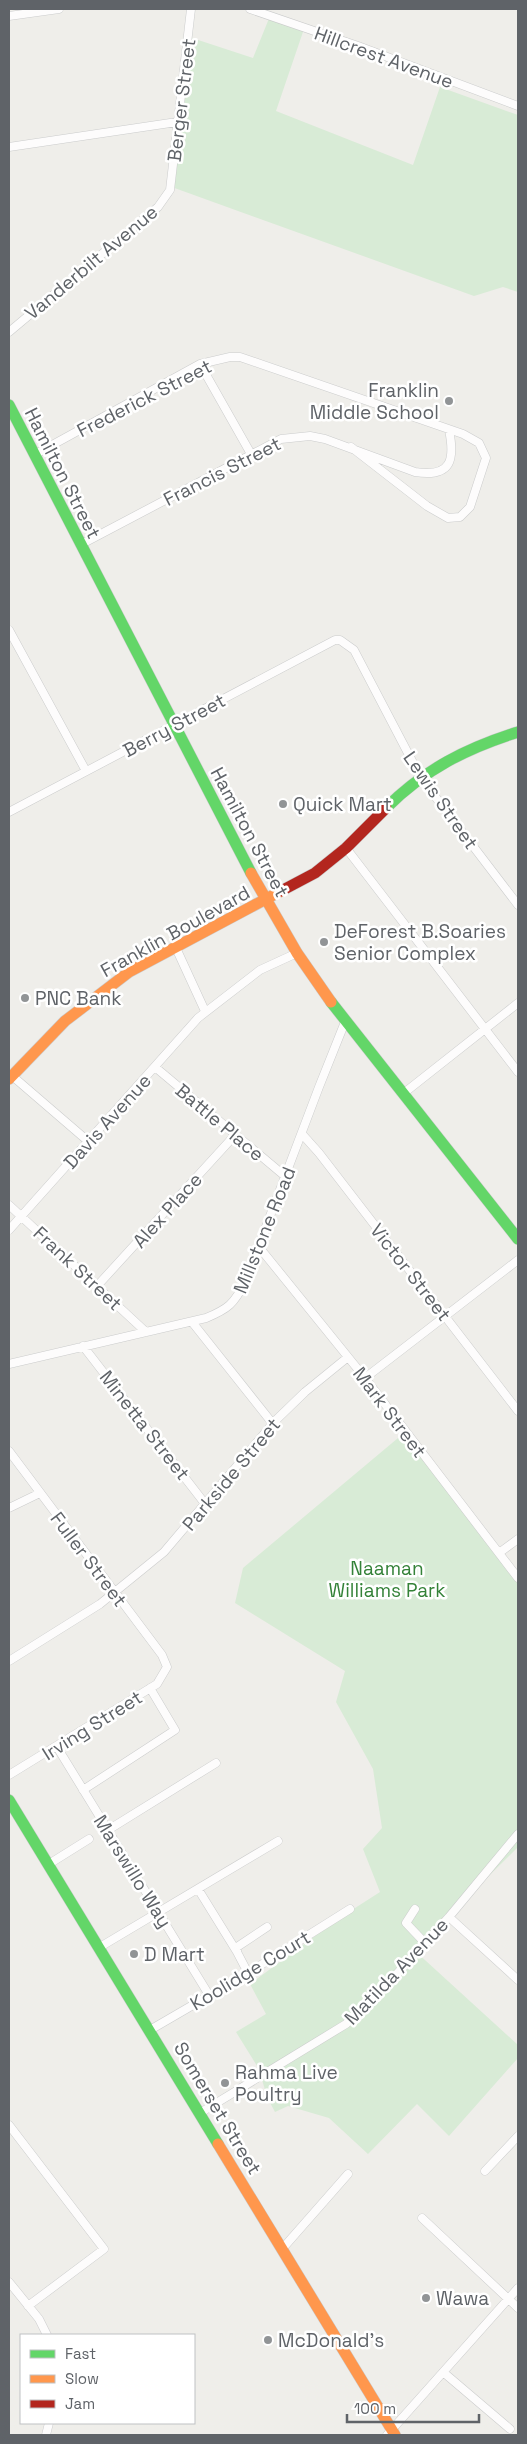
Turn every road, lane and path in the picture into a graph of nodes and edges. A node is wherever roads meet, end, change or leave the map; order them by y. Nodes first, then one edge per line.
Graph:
1 (59, 9) edge
2 (191, 9) edge
3 (250, 9) edge
4 (9, 16) edge
5 (518, 106) edge
6 (177, 122) junction
7 (9, 147) edge
8 (170, 190) joint
9 (9, 332) edge
10 (200, 364) junction
11 (9, 404) edge
12 (449, 430) junction
13 (351, 447) junction
14 (251, 454) junction
15 (34, 455) junction
16 (80, 545) junction
17 (9, 630) edge
18 (340, 640) joint
19 (173, 724) junction
20 (518, 732) edge
21 (86, 771) junction
22 (421, 778) junction
23 (9, 812) edge
24 (346, 848) junction
25 (265, 901) junction
26 (518, 905) edge
27 (176, 948) junction
28 (297, 953) junction
29 (518, 1003) edge
30 (206, 1012) junction
31 (346, 1022) junction
32 (485, 1029) junction
33 (155, 1067) junction
34 (518, 1072) edge
35 (10, 1076) edge
36 (404, 1093) junction
37 (302, 1134) junction
38 (235, 1135) junction
39 (89, 1142) junction
40 (286, 1177) junction
41 (9, 1205) edge
42 (21, 1216) junction
43 (9, 1230) edge
44 (518, 1239) edge
45 (260, 1247) junction
46 (518, 1260) edge
47 (98, 1285) junction
48 (445, 1316) junction
49 (192, 1322) junction
50 (146, 1332) junction
51 (83, 1346) junction
52 (348, 1357) junction
53 (9, 1364) edge
54 (365, 1378) junction
55 (518, 1411) edge
56 (273, 1424) junction
57 (9, 1451) edge
58 (40, 1493) junction
59 (206, 1505) junction
60 (9, 1508) edge
61 (518, 1539) edge
62 (499, 1553) junction
63 (518, 1578) edge
64 (115, 1592) junction
65 (9, 1661) edge
66 (167, 1667) joint
67 (150, 1688) junction
68 (57, 1747) junction
69 (216, 1763) dead end
70 (9, 1775) edge
71 (84, 1790) junction
72 (9, 1800) edge
73 (108, 1830) junction
74 (518, 1834) edge
75 (89, 1839) dead end
76 (278, 1841) dead end
77 (49, 1864) junction
78 (198, 1890) junction
79 (350, 1909) dead end
80 (415, 1910) dead end
81 (159, 1912) junction
82 (449, 1917) junction
83 (266, 1927) dead end
84 (425, 1943) junction
85 (100, 1946) junction
86 (236, 1952) junction
87 (248, 1973) junction
88 (518, 1980) edge
89 (210, 1995) junction
90 (150, 2030) junction
91 (200, 2113) junction
92 (9, 2126) edge
93 (518, 2136) edge
94 (485, 2171) dead end
95 (348, 2174) dead end
96 (422, 2218) dead end
97 (282, 2248) junction
98 (9, 2282) edge
99 (518, 2288) edge
100 (508, 2299) junction
101 (28, 2306) junction
102 (518, 2308) edge
103 (46, 2334) edge
104 (443, 2372) junction
105 (510, 2429) dead end
106 (391, 2433) edge

1 - 4 street
2 - 6 street, Berger Street
3 - 5 street, Hillcrest Avenue
6 - 7 street
6 - 8 street, Berger Street
8 - 9 street, Vanderbilt Avenue
10 - 12 street, Frederick Street
10 - 14 street
10 - 15 street, Frederick Street
11 - 15 main road, Hamilton Street
12 - 13 street, Francis Street
12 - 13 street, Frederick Street
13 - 14 street, Francis Street
14 - 16 street, Francis Street
15 - 16 main road, Hamilton Street
16 - 19 main road, Hamilton Street
17 - 21 street
18 - 19 street, Berry Street
18 - 22 street, Lewis Street
19 - 21 street, Berry Street
19 - 25 main road, Hamilton Street
20 - 22 main road, Franklin Boulevard
21 - 23 street, Berry Street
22 - 24 main road, Franklin Boulevard
22 - 26 street, Lewis Street
24 - 25 main road, Franklin Boulevard
24 - 32 street
25 - 27 main road, Franklin Boulevard
25 - 28 main road, Hamilton Street
27 - 30 street
27 - 35 main road, Franklin Boulevard
28 - 30 street, Davis Avenue
28 - 31 main road, Hamilton Street
29 - 32 street
30 - 33 street, Davis Avenue
31 - 36 main road, Hamilton Street
31 - 37 street, Millstone Road
32 - 34 street
32 - 36 street
33 - 38 street, Battle Place
33 - 39 street, Davis Avenue
35 - 39 street
36 - 44 main road, Hamilton Street
37 - 40 street, Millstone Road
37 - 48 street, Victor Street
38 - 40 street, Battle Place
38 - 47 street, Alex Place
39 - 42 street, Davis Avenue
40 - 45 street, Millstone Road
41 - 42 street, Frank Street
42 - 43 street, Davis Avenue
42 - 47 street, Frank Street
45 - 49 street, Millstone Road
45 - 52 street, Mark Street
46 - 48 street
47 - 50 street, Frank Street
48 - 54 street
48 - 55 street, Victor Street
49 - 50 street, Millstone Road
49 - 56 street
50 - 51 street, Millstone Road
51 - 53 street, Millstone Road
51 - 59 street, Minetta Street
52 - 54 street, Mark Street
52 - 56 street, Parkside Street
54 - 62 street, Mark Street
56 - 59 street, Parkside Street
57 - 58 street, Fuller Street
58 - 60 street
58 - 64 street, Fuller Street
59 - 64 street, Parkside Street
61 - 62 street
62 - 63 street, Mark Street
64 - 65 street, Parkside Street
64 - 66 street, Fuller Street
66 - 67 street, Irving Street
67 - 68 street, Irving Street
67 - 71 street
68 - 70 street, Irving Street
68 - 71 street, Marswillo Way
69 - 73 street
71 - 73 street, Marswillo Way
72 - 77 main road, Somerset Street
73 - 81 street, Marswillo Way
74 - 82 street, Matilda Avenue
75 - 77 street
76 - 78 street
77 - 85 main road, Somerset Street
78 - 81 street
78 - 86 street
79 - 87 street, Koolidge Court
80 - 84 street
81 - 85 street
81 - 89 street, Marswillo Way
82 - 84 street, Matilda Avenue
82 - 88 street
83 - 86 street
84 - 91 street, Matilda Avenue
85 - 90 main road, Somerset Street
86 - 87 street
87 - 89 street, Koolidge Court
89 - 90 street, Koolidge Court
90 - 91 main road, Somerset Street
91 - 97 main road, Somerset Street
92 - 101 street
93 - 94 street
95 - 97 street
96 - 100 street
97 - 106 main road, Somerset Street
98 - 101 street
99 - 100 street
100 - 102 street
100 - 104 street
101 - 103 street
104 - 105 street
104 - 106 street

